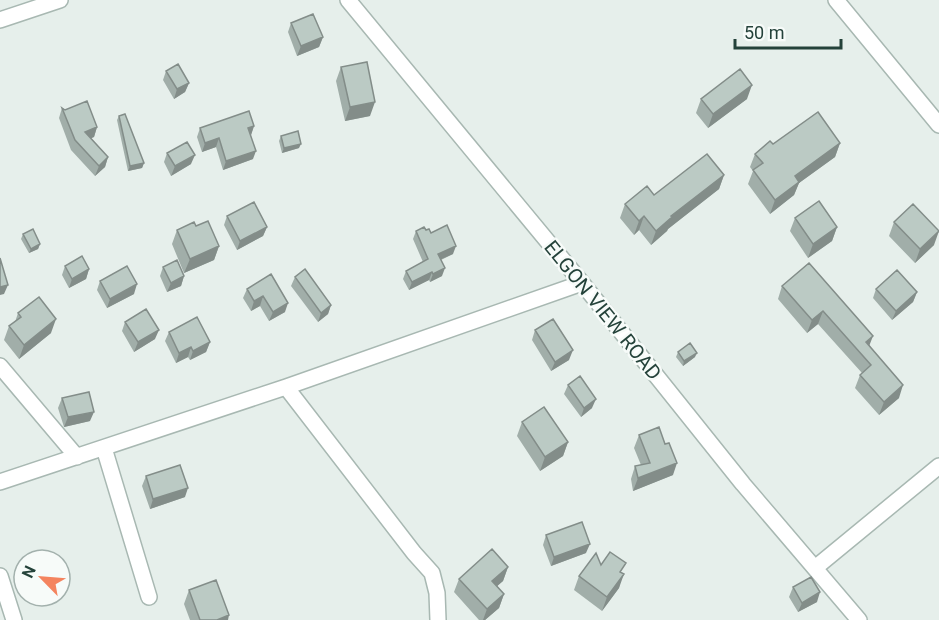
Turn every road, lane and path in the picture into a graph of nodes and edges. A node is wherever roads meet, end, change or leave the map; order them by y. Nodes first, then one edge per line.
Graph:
1 (60, 0) edge
2 (348, 0) edge
3 (836, 0) edge
4 (0, 20) edge
5 (939, 126) edge
6 (582, 283) junction
7 (0, 366) edge
8 (286, 387) junction
9 (104, 448) junction
10 (77, 457) junction
11 (939, 466) edge
12 (0, 482) edge
13 (814, 568) junction
14 (0, 576) edge
15 (150, 597) dead end
16 (14, 620) edge
17 (438, 620) edge
18 (858, 620) edge

1 - 4 street
2 - 6 street, ELGON VIEW ROAD
3 - 5 street
6 - 8 street
6 - 13 street, ELGON VIEW ROAD
7 - 10 street
8 - 9 street
8 - 17 street
9 - 10 street
9 - 15 street
10 - 12 street
11 - 13 street
13 - 18 street, ELGON VIEW ROAD
14 - 16 street

